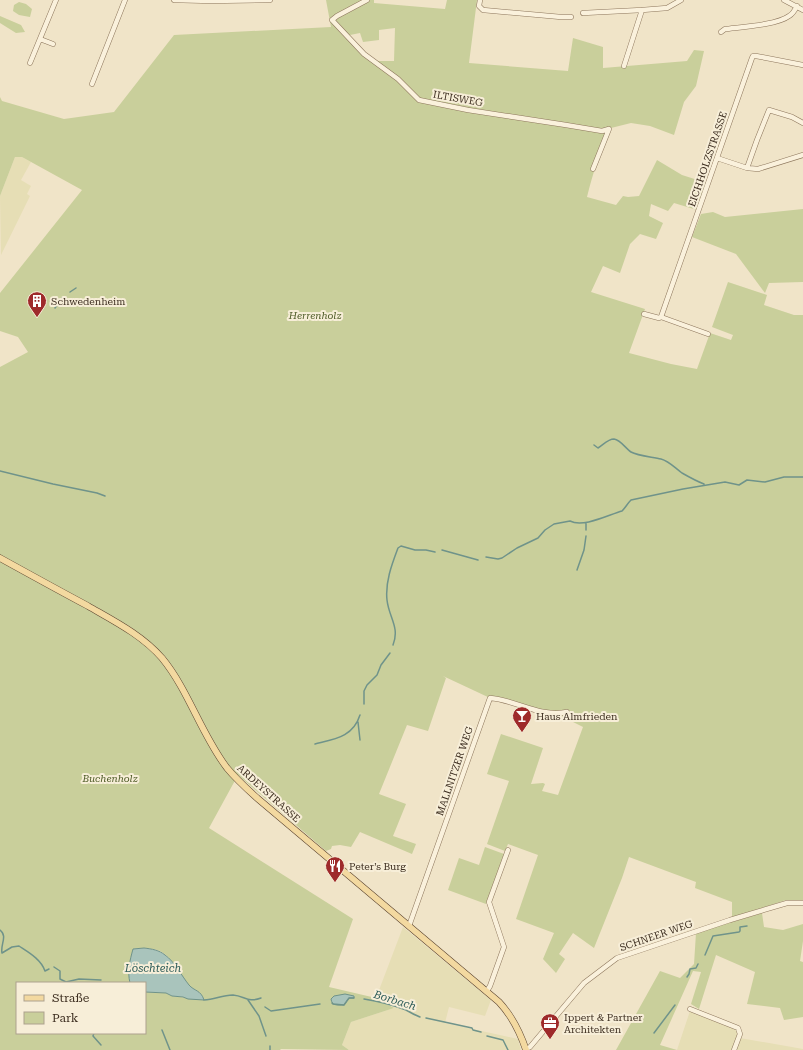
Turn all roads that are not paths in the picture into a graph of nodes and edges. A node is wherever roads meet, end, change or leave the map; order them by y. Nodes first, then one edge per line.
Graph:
1 (56, 0) edge
2 (125, 0) edge
3 (174, 0) edge
4 (270, 0) edge
5 (367, 0) edge
6 (480, 0) edge
7 (681, 0) edge
8 (784, 0) edge
9 (797, 6) junction
10 (642, 10) junction
11 (803, 10) edge
12 (583, 13) dead end
13 (571, 17) dead end
14 (721, 32) dead end
15 (40, 39) junction
16 (53, 44) dead end
17 (30, 63) dead end
18 (803, 65) edge
19 (624, 66) dead end
20 (92, 84) dead end
21 (803, 124) edge
22 (803, 154) edge
23 (717, 158) junction
24 (747, 168) junction
25 (593, 169) dead end
26 (644, 314) dead end
27 (661, 317) junction
28 (708, 334) dead end
29 (0, 558) edge
30 (567, 712) dead end
31 (508, 850) dead end
32 (803, 903) edge
33 (409, 926) junction
34 (486, 991) junction
35 (690, 1009) dead end
36 (527, 1049) edge
37 (534, 1050) edge
38 (734, 1050) edge

1 - 15 street
2 - 20 street
3 - 4 street
5 - 25 street, ILTISWEG
6 - 13 street
7 - 10 street
8 - 9 street
9 - 11 street
9 - 14 street
10 - 12 street
10 - 19 street
15 - 16 street
15 - 17 street
18 - 23 street, EICHHOLZSTRASSE
21 - 24 street
22 - 24 street
23 - 24 street
23 - 27 street, EICHHOLZSTRASSE
26 - 27 street
27 - 28 street
29 - 33 main road, ARDEYSTRASSE
30 - 33 street, MALLNITZER WEG
31 - 34 street
32 - 36 street, SCHNEER WEG
33 - 34 main road, ARDEYSTRASSE
34 - 36 main road, ARDEYSTRASSE
35 - 38 street
36 - 37 street

